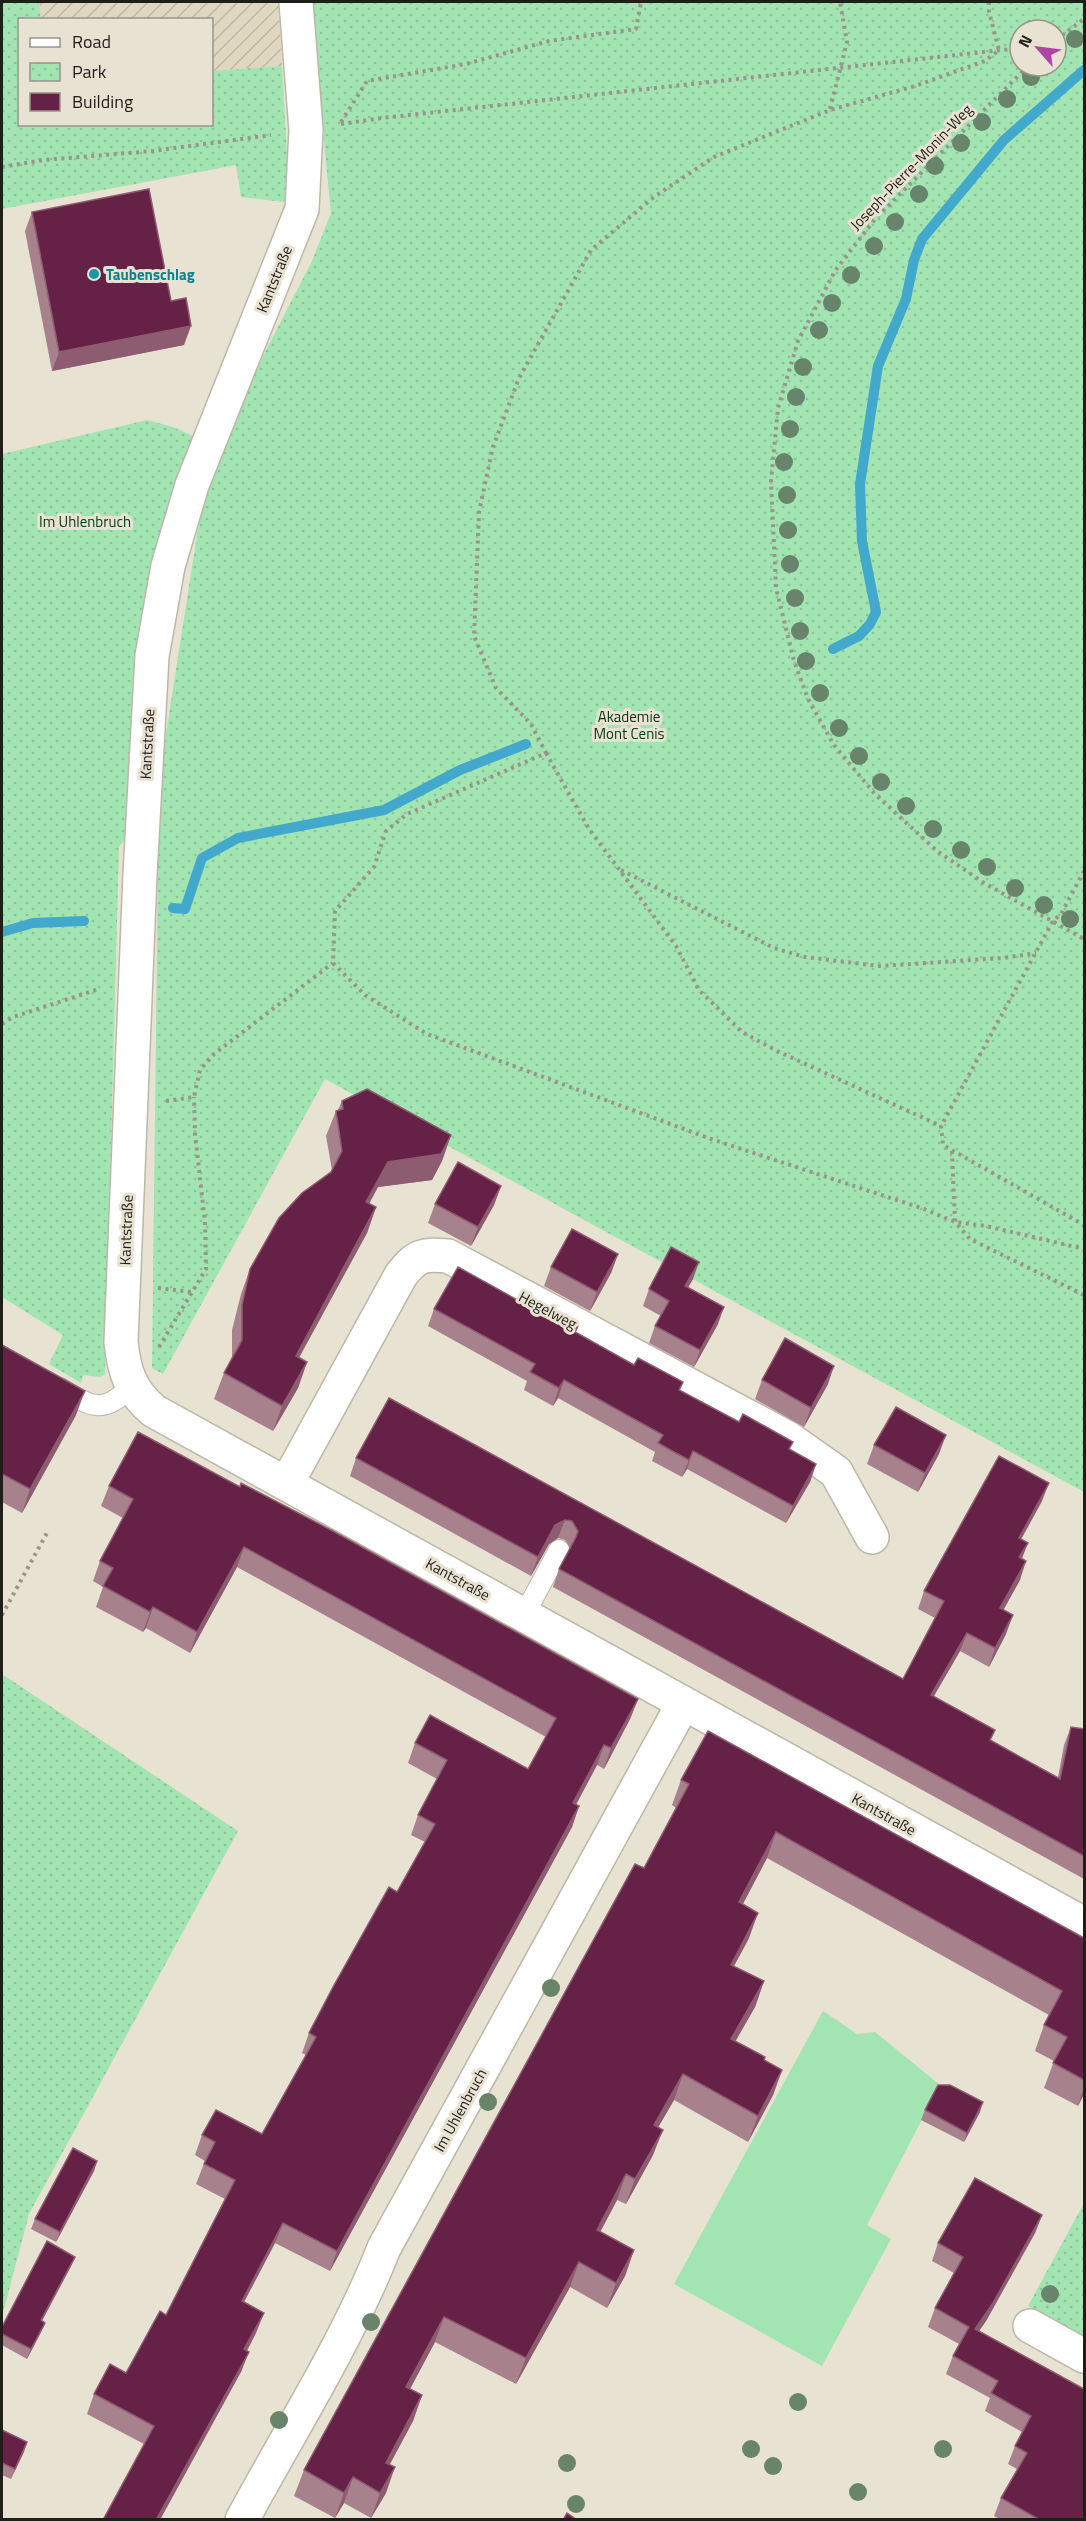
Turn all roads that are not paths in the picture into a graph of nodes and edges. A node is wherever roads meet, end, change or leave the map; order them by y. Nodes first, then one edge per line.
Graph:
1 (296, 2) edge
2 (42, 1377) edge
3 (131, 1387) junction
4 (287, 1483) junction
5 (872, 1538) dead end
6 (560, 1550) dead end
7 (524, 1615) junction
8 (683, 1704) junction
9 (1084, 1924) edge
10 (1030, 2326) dead end
11 (1084, 2356) edge
12 (249, 2517) edge

1 - 3 street, Kantstraße
2 - 3 lane
3 - 4 street, Kantstraße
4 - 5 street, Hegelweg
4 - 7 street, Kantstraße
6 - 7 lane
7 - 8 street, Kantstraße
8 - 9 street, Kantstraße
8 - 12 street, Im Uhlenbruch
10 - 11 street

